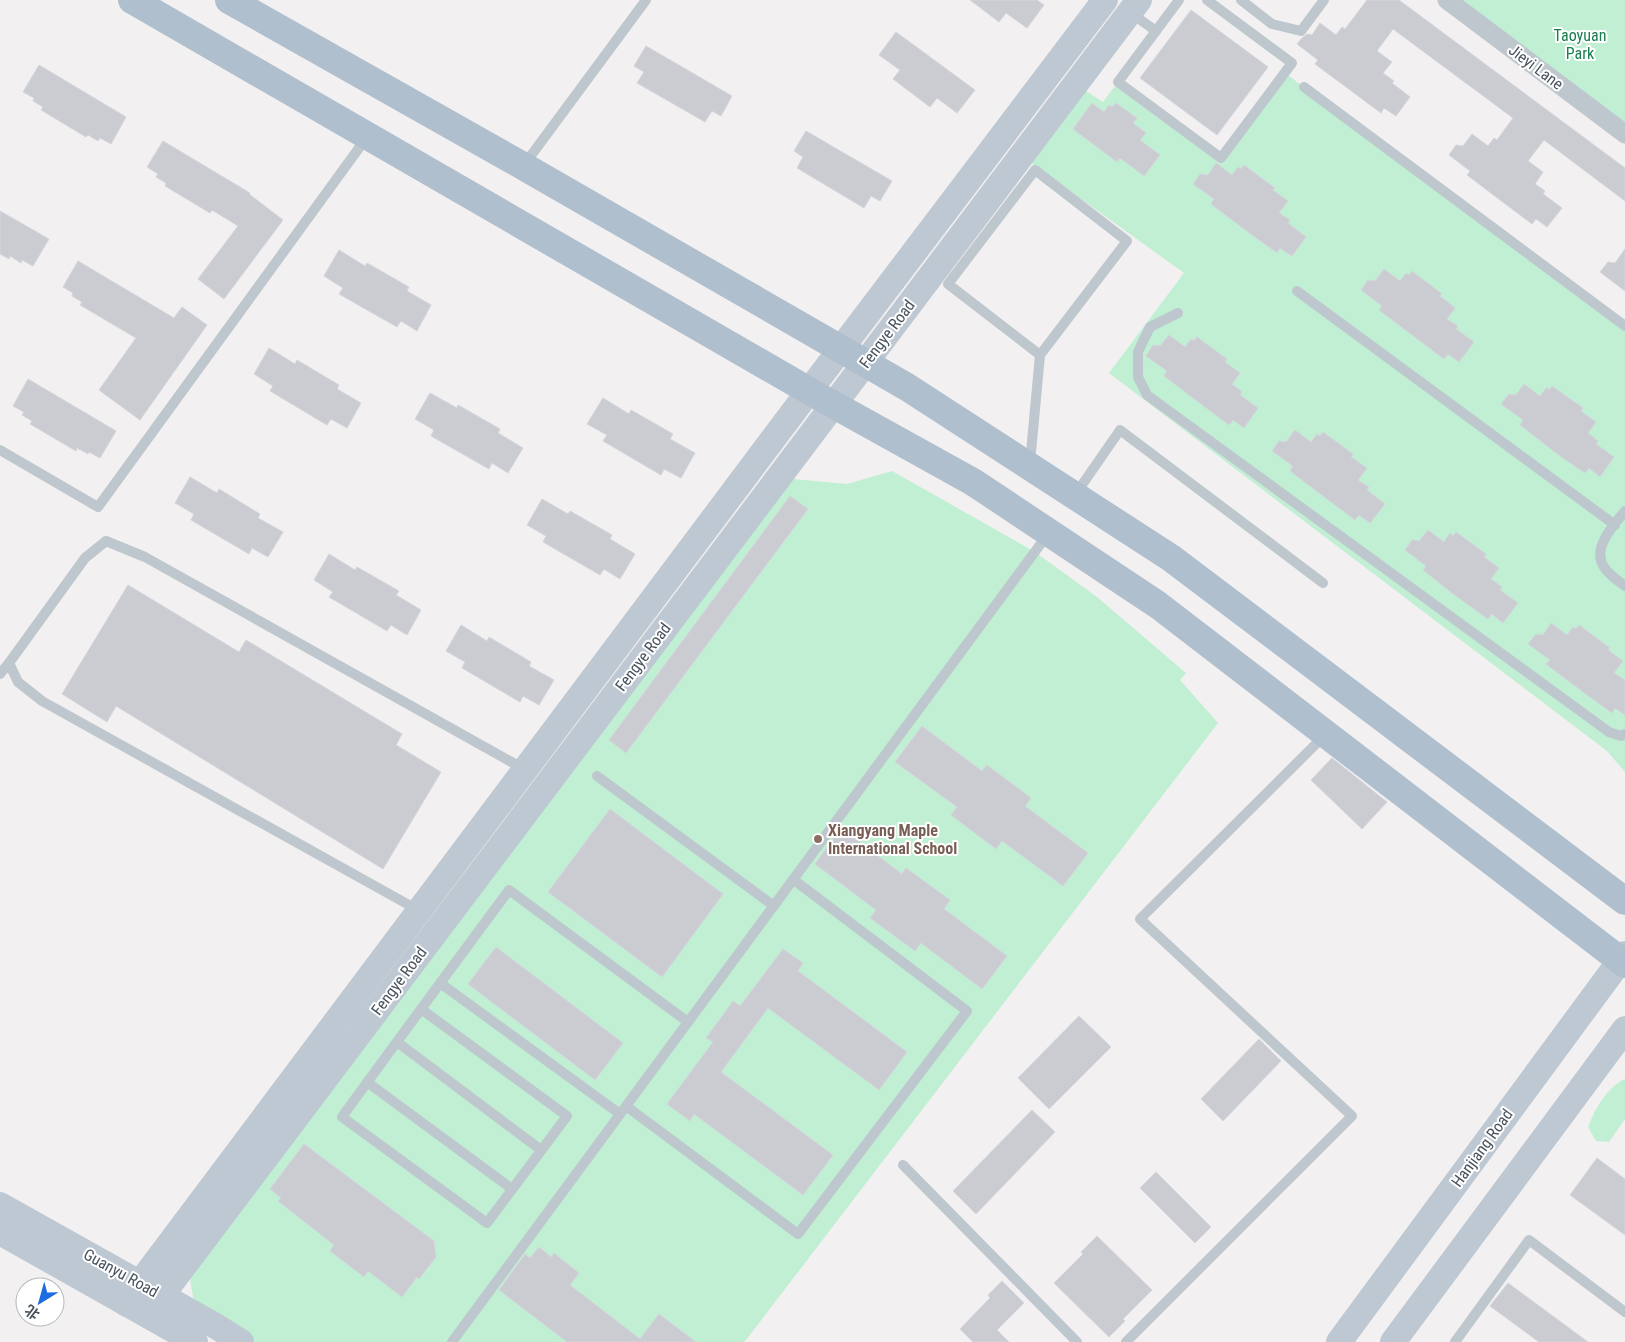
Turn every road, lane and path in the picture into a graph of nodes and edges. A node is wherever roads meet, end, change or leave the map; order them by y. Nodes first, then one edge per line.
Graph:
1 (132, 0) edge
2 (229, 0) edge
3 (646, 0) edge
4 (1105, 0) edge
5 (1179, 0) edge
6 (1206, 0) edge
7 (1241, 0) edge
8 (1324, 0) edge
9 (1447, 0) edge
10 (1135, 6) edge
11 (1156, 31) junction
12 (1304, 88) dead end
13 (1625, 134) edge
14 (368, 136) junction
15 (523, 166) junction
16 (1298, 291) dead end
17 (1178, 313) dead end
18 (1625, 326) edge
19 (841, 349) junction
20 (1040, 354) junction
21 (865, 364) junction
22 (809, 391) junction
23 (834, 404) junction
24 (0, 450) edge
25 (1030, 466) junction
26 (1075, 495) junction
27 (1625, 511) edge
28 (1615, 525) junction
29 (1050, 533) junction
30 (1323, 583) dead end
31 (1625, 586) edge
32 (9, 663) junction
33 (0, 674) edge
34 (1326, 734) junction
35 (1625, 734) edge
36 (525, 770) junction
37 (598, 776) dead end
38 (794, 880) junction
39 (1625, 901) edge
40 (774, 906) junction
41 (419, 911) junction
42 (1623, 959) edge
43 (440, 983) junction
44 (421, 1009) junction
45 (688, 1022) junction
46 (1625, 1029) edge
47 (396, 1042) junction
48 (1625, 1056) edge
49 (367, 1082) junction
50 (623, 1110) junction
51 (1546, 1136) junction
52 (541, 1150) junction
53 (902, 1166) dead end
54 (512, 1189) junction
55 (0, 1205) edge
56 (0, 1232) edge
57 (144, 1300) junction
58 (1625, 1312) edge
59 (195, 1342) edge
60 (241, 1342) edge
61 (452, 1342) edge
62 (1077, 1342) edge
63 (1126, 1342) edge
64 (1339, 1342) edge
65 (1393, 1342) edge
66 (1455, 1342) edge

1 - 14 main road
2 - 15 main road
3 - 15 lane
4 - 19 street, Fengye Road
5 - 11 lane
6 - 11 lane
7 - 8 lane
9 - 13 street, Jieyi Lane
10 - 11 lane
10 - 21 street, Fengye Road
12 - 18 lane
14 - 22 main road
14 - 24 lane
15 - 19 main road
16 - 28 lane
17 - 35 lane
19 - 21 main road
19 - 22 street, Fengye Road
20 - 20 lane
20 - 25 lane
21 - 23 street, Fengye Road
21 - 25 main road
22 - 23 main road
22 - 36 street, Fengye Road
23 - 29 main road
23 - 57 street, Fengye Road
25 - 26 main road
26 - 30 lane
26 - 39 main road
27 - 28 lane
28 - 31 lane
29 - 34 main road
29 - 38 lane
32 - 33 lane
32 - 36 lane
32 - 41 lane
34 - 42 main road
34 - 63 lane
36 - 41 street, Fengye Road
37 - 40 lane
38 - 40 lane
38 - 50 lane
40 - 45 lane
41 - 57 street, Fengye Road
42 - 64 street, Hanjiang Road
43 - 44 lane
43 - 45 lane
43 - 50 lane
44 - 47 lane
44 - 52 lane
45 - 50 lane
46 - 51 street
47 - 49 lane
47 - 52 lane
48 - 51 street
49 - 54 lane
49 - 54 lane
50 - 61 lane
51 - 65 street
52 - 54 lane
53 - 62 lane
55 - 57 street, Guanyu Road
56 - 57 street, Guanyu Road
57 - 59 street, Guanyu Road
57 - 60 street, Guanyu Road
58 - 66 lane

